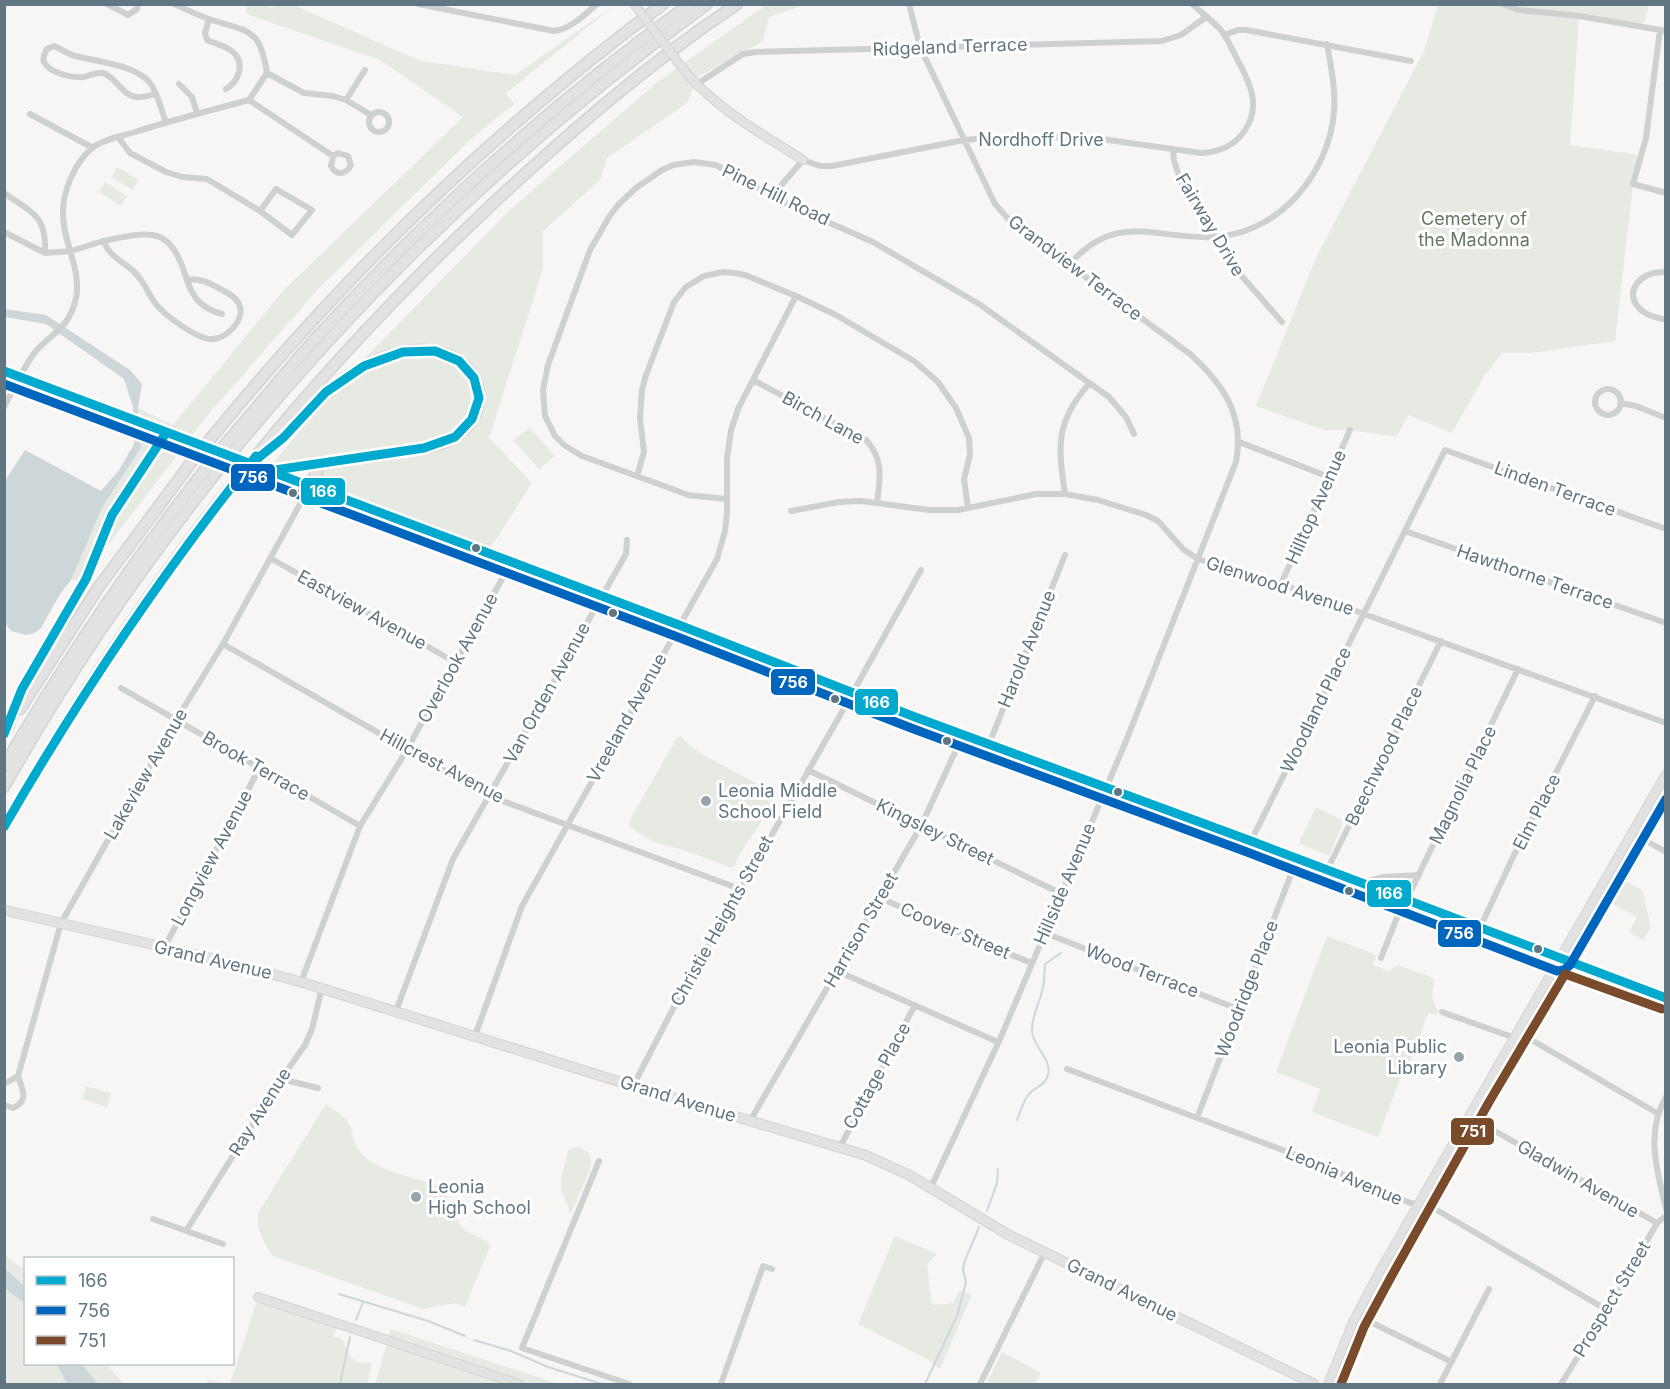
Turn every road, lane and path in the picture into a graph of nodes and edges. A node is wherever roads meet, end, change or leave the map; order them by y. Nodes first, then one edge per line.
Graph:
1 (106, 4) edge
2 (138, 4) edge
3 (174, 4) edge
4 (418, 4) edge
5 (597, 4) edge
6 (634, 4) edge
7 (663, 4) edge
8 (690, 4) edge
9 (707, 4) edge
10 (737, 4) edge
11 (909, 4) edge
12 (1192, 4) edge
13 (1503, 4) edge
14 (1206, 17) junction
15 (209, 19) junction
16 (1663, 30) edge
17 (1224, 35) junction
18 (1327, 44) junction
19 (920, 47) junction
20 (1411, 61) dead end
21 (365, 70) dead end
22 (267, 73) junction
23 (179, 84) dead end
24 (697, 84) junction
25 (226, 88) dead end
26 (155, 94) junction
27 (249, 100) junction
28 (346, 100) junction
29 (197, 113) junction
30 (30, 114) dead end
31 (371, 115) dead end
32 (166, 122) junction
33 (118, 137) junction
34 (964, 140) junction
35 (93, 148) junction
36 (1173, 150) junction
37 (333, 156) dead end
38 (803, 160) junction
39 (4, 193) edge
40 (1665, 193) edge
41 (772, 196) junction
42 (260, 211) junction
43 (4, 232) edge
44 (1215, 237) junction
45 (104, 241) junction
46 (71, 251) junction
47 (45, 253) junction
48 (1069, 265) junction
49 (1665, 272) edge
50 (188, 280) junction
51 (796, 296) junction
52 (222, 314) dead end
53 (1665, 320) edge
54 (1282, 322) dead end
55 (4, 371) edge
56 (20, 377) junction
57 (753, 380) junction
58 (1090, 383) junction
59 (1620, 403) junction
60 (4, 407) edge
61 (1665, 418) edge
62 (1350, 430) dead end
63 (166, 433) junction
64 (1134, 434) dead end
65 (1239, 442) junction
66 (232, 444) junction
67 (1445, 450) joint
68 (258, 455) junction
69 (217, 464) junction
70 (320, 464) junction
71 (270, 471) junction
72 (637, 476) junction
73 (1329, 477) junction
74 (310, 486) junction
75 (1065, 494) junction
76 (728, 499) junction
77 (877, 502) junction
78 (968, 508) junction
79 (791, 511) dead end
80 (1665, 529) edge
81 (1405, 531) junction
82 (627, 540) dead end
83 (1065, 555) dead end
84 (270, 558) junction
85 (1198, 559) junction
86 (511, 563) junction
87 (921, 570) dead end
88 (1281, 584) junction
89 (601, 597) junction
90 (1364, 614) junction
91 (1665, 623) edge
92 (679, 625) junction
93 (1441, 641) junction
94 (224, 644) junction
95 (455, 662) junction
96 (1518, 669) junction
97 (121, 688) dead end
98 (853, 693) junction
99 (1595, 696) junction
100 (176, 720) junction
101 (1665, 723) edge
102 (6, 733) edge
103 (963, 735) junction
104 (989, 744) junction
105 (407, 748) junction
106 (4, 766) edge
107 (260, 767) junction
108 (808, 770) junction
109 (1665, 774) edge
110 (4, 787) edge
111 (1107, 788) junction
112 (489, 796) junction
113 (567, 824) junction
114 (360, 826) junction
115 (921, 826) junction
116 (4, 828) edge
117 (1632, 833) junction
118 (1251, 841) junction
119 (1665, 852) edge
120 (1297, 860) junction
121 (1327, 870) junction
122 (1419, 875) junction
123 (1362, 883) junction
124 (740, 890) junction
125 (1062, 894) junction
126 (880, 898) junction
127 (1405, 900) junction
128 (4, 910) edge
129 (61, 923) junction
130 (1480, 928) junction
131 (1045, 933) junction
132 (164, 948) junction
133 (1381, 958) dead end
134 (1560, 959) junction
135 (1031, 963) junction
136 (837, 971) junction
137 (301, 982) junction
138 (322, 988) junction
139 (1665, 998) edge
140 (915, 1005) junction
141 (1238, 1009) junction
142 (396, 1011) junction
143 (1442, 1012) dead end
144 (1516, 1035) junction
145 (475, 1036) junction
146 (998, 1042) junction
147 (1067, 1068) dead end
148 (18, 1076) junction
149 (280, 1079) junction
150 (4, 1084) edge
151 (633, 1086) junction
152 (318, 1088) dead end
153 (1665, 1097) edge
154 (4, 1105) edge
155 (1658, 1113) junction
156 (1469, 1115) junction
157 (1197, 1118) junction
158 (750, 1121) junction
159 (840, 1147) junction
160 (599, 1161) dead end
161 (931, 1187) junction
162 (1418, 1205) junction
163 (1665, 1209) edge
164 (1665, 1216) edge
165 (153, 1219) dead end
166 (1657, 1223) junction
167 (186, 1231) junction
168 (223, 1244) dead end
169 (1045, 1252) junction
170 (772, 1269) dead end
171 (1489, 1289) dead end
172 (258, 1297) dead end
173 (1607, 1310) junction
174 (1356, 1316) junction
175 (1452, 1362) junction
176 (519, 1384) edge
177 (629, 1384) edge
178 (721, 1384) edge
179 (980, 1384) edge
180 (1314, 1384) edge
181 (1328, 1384) edge
182 (1440, 1384) edge
183 (1561, 1384) edge

1 - 2 street
3 - 15 street
4 - 5 street
6 - 24 street, bridge
7 - 102 highway, bridge
8 - 66 highway
9 - 66 highway
10 - 68 highway
11 - 19 street, Grandview Terrace
12 - 14 street, Nordhoff Drive
13 - 16 street
14 - 17 street, Nordhoff Drive
14 - 19 street, Ridgeland Terrace
15 - 22 street
15 - 25 street
16 - 40 street
17 - 18 street
17 - 36 street, Nordhoff Drive
18 - 20 street
18 - 44 street
19 - 24 street, Ridgeland Terrace
19 - 34 street, Grandview Terrace
21 - 28 street
22 - 27 street
22 - 28 street
23 - 29 street
24 - 38 street
26 - 26 street
26 - 32 street
27 - 29 street
27 - 37 street
28 - 31 street
29 - 32 street
30 - 35 street
32 - 33 street
33 - 35 street
33 - 42 street
34 - 36 street, Nordhoff Drive
34 - 38 street, Nordhoff Drive
34 - 48 street, Grandview Terrace
35 - 46 street
36 - 44 street, Fairway Drive
38 - 41 street
39 - 47 street
41 - 58 street, Pine Hill Road
41 - 72 street, Pine Hill Road
42 - 42 street
43 - 47 street
44 - 48 street
44 - 54 street, Fairway Drive
45 - 46 street
45 - 50 street
45 - 50 street
46 - 47 street
46 - 56 street
48 - 65 street, Grandview Terrace
49 - 53 street
50 - 52 street
51 - 57 street, Vreeland Avenue
51 - 72 street
51 - 78 street
55 - 56 street
56 - 60 street
56 - 63 street
57 - 76 street, Vreeland Avenue
57 - 77 street, Birch Lane
58 - 64 street, Pine Hill Road
58 - 75 street
59 - 59 street
59 - 61 street
62 - 73 street, Hilltop Avenue
63 - 71 street
63 - 102 highway
65 - 73 street
65 - 85 street, Hillside Avenue
66 - 69 highway, bridge
67 - 80 street, Linden Terrace
67 - 81 street, Woodland Place
68 - 70 highway
68 - 116 highway, bridge
69 - 106 highway
69 - 110 highway
70 - 71 highway
70 - 74 highway
71 - 74 street
72 - 76 street, Pine Hill Road
73 - 88 street, Hilltop Avenue
74 - 84 street, Lakeview Avenue
74 - 86 street
75 - 78 street, Glenwood Avenue
75 - 85 street, Glenwood Avenue
76 - 92 street, Vreeland Avenue
77 - 78 street, Glenwood Avenue
77 - 79 street, Glenwood Avenue
81 - 90 street, Woodland Place
81 - 91 street, Hawthorne Terrace
82 - 89 street, Van Orden Avenue
83 - 104 street, Harold Avenue
84 - 94 street, Lakeview Avenue
84 - 95 street, Eastview Avenue
85 - 88 street, Glenwood Avenue
85 - 111 street, Hillside Avenue
86 - 89 street
86 - 95 street, Overlook Avenue
87 - 98 street, Christie Heights Street
88 - 90 street, Glenwood Avenue
89 - 92 street
89 - 112 street, Van Orden Avenue
90 - 93 street, Glenwood Avenue
90 - 118 street, Woodland Place
92 - 98 street
92 - 113 street, Vreeland Avenue
93 - 96 street, Glenwood Avenue
93 - 121 street, Beechwood Place
94 - 100 street, Lakeview Avenue
94 - 105 street, Hillcrest Avenue
95 - 105 street, Overlook Avenue
96 - 99 street, Glenwood Avenue
96 - 122 street, Magnolia Place
97 - 100 street, Brook Terrace
98 - 103 street
98 - 108 street, Christie Heights Street
99 - 101 street, Glenwood Avenue
99 - 130 street, Elm Place
100 - 107 street, Brook Terrace
100 - 129 street, Lakeview Avenue
103 - 104 street
103 - 115 street, Harrison Street
104 - 111 street
105 - 112 street, Hillcrest Avenue
105 - 114 street, Overlook Avenue
107 - 114 street, Brook Terrace
107 - 132 street, Longview Avenue
108 - 115 street, Kingsley Street
108 - 124 street, Christie Heights Street
109 - 117 street
111 - 118 street
111 - 125 street, Hillside Avenue
112 - 113 street, Hillcrest Avenue
112 - 142 street, Van Orden Avenue
113 - 124 street, Hillcrest Avenue
113 - 145 street, Vreeland Avenue
114 - 137 street, Overlook Avenue
115 - 125 street, Kingsley Street
115 - 126 street, Harrison Street
117 - 119 street
117 - 134 street
118 - 120 street
120 - 121 street
120 - 141 street, Woodridge Place
121 - 123 street
122 - 123 street
122 - 127 street, Magnolia Place
123 - 127 street
124 - 151 street, Christie Heights Street
125 - 131 street, Hillside Avenue
126 - 135 street, Coover Street
126 - 136 street, Harrison Street
127 - 130 street
127 - 133 street, Magnolia Place
128 - 129 main road, Grand Avenue
129 - 132 main road, Grand Avenue
129 - 148 street, Lakeview Avenue
130 - 134 street
131 - 135 street, Hillside Avenue
131 - 141 street, Wood Terrace
132 - 137 main road, Grand Avenue
134 - 139 street
134 - 144 street
135 - 146 street, Hillside Avenue
136 - 140 street
136 - 158 street, Harrison Street
137 - 138 main road, Grand Avenue
138 - 142 main road, Grand Avenue
138 - 149 street, Ray Avenue
140 - 146 street
140 - 159 street, Cottage Place
141 - 157 street, Woodridge Place
142 - 145 main road, Grand Avenue
143 - 144 street
144 - 155 street
144 - 156 street
145 - 151 main road, Grand Avenue
146 - 161 street, Hillside Avenue
147 - 157 street, Leonia Avenue
148 - 150 street
148 - 154 street, Lakeview Avenue
149 - 152 street
149 - 167 street, Ray Avenue
151 - 158 main road, Grand Avenue
153 - 155 street
155 - 163 street
156 - 162 street
156 - 166 street, Gladwin Avenue
157 - 162 street, Leonia Avenue
158 - 159 main road, Grand Avenue
159 - 161 main road, Grand Avenue
160 - 177 street
161 - 169 main road, Grand Avenue
162 - 173 street, Leonia Avenue
162 - 174 street
164 - 166 street, Prospect Street
165 - 167 street
166 - 173 street, Prospect Street
167 - 168 street
169 - 179 street
169 - 180 main road, Grand Avenue
170 - 178 street
171 - 175 street
172 - 176 street
173 - 183 street, Prospect Street
174 - 175 street
174 - 181 street
175 - 182 street

